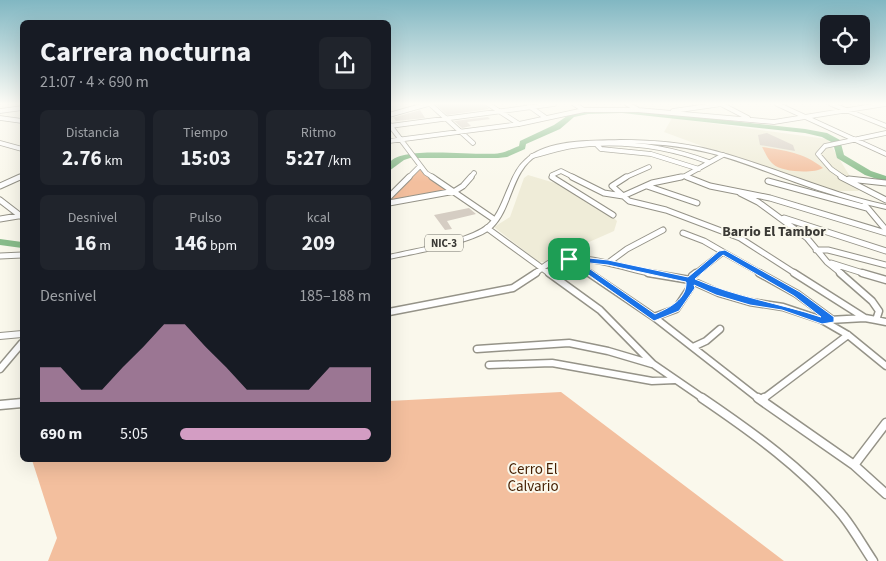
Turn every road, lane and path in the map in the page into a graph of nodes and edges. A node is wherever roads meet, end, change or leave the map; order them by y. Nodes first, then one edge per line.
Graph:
1 (393, 130) edge
2 (474, 130) edge
3 (835, 130) edge
4 (461, 132) junction
5 (886, 133) edge
6 (854, 139) junction
7 (400, 140) junction
8 (391, 141) edge
9 (0, 143) edge
10 (473, 143) dead end
11 (597, 145) junction
12 (20, 148) edge
13 (886, 154) edge
14 (723, 155) junction
15 (532, 156) junction
16 (709, 162) junction
17 (420, 166) junction
18 (649, 167) dead end
19 (698, 169) junction
20 (474, 172) dead end
21 (685, 176) junction
22 (20, 177) edge
23 (845, 179) junction
24 (768, 181) dead end
25 (886, 183) edge
26 (0, 186) edge
27 (647, 186) junction
28 (811, 187) junction
29 (457, 190) junction
30 (807, 192) junction
31 (740, 193) junction
32 (391, 195) edge
33 (623, 196) junction
34 (0, 200) edge
35 (886, 200) edge
36 (391, 203) edge
37 (697, 203) dead end
38 (865, 205) junction
39 (886, 207) edge
40 (613, 215) dead end
41 (20, 216) edge
42 (777, 216) junction
43 (496, 218) junction
44 (0, 219) edge
45 (487, 228) junction
46 (663, 230) dead end
47 (886, 231) edge
48 (683, 233) dead end
49 (816, 250) junction
50 (886, 251) edge
51 (723, 252) junction
52 (20, 255) edge
53 (0, 256) edge
54 (391, 256) edge
55 (569, 259) junction
56 (827, 262) junction
57 (608, 263) junction
58 (886, 265) edge
59 (540, 268) junction
60 (690, 280) junction
61 (886, 280) edge
62 (391, 312) edge
63 (654, 317) junction
64 (864, 318) junction
65 (831, 319) junction
66 (822, 320) junction
67 (876, 320) junction
68 (886, 322) edge
69 (720, 329) dead end
70 (20, 334) edge
71 (848, 335) junction
72 (0, 336) edge
73 (20, 345) edge
74 (693, 347) junction
75 (477, 350) dead end
76 (653, 364) junction
77 (490, 365) dead end
78 (886, 366) edge
79 (0, 369) edge
80 (675, 380) junction
81 (761, 400) junction
82 (20, 403) edge
83 (0, 405) edge
84 (886, 423) edge
85 (854, 465) junction
86 (886, 494) edge
87 (873, 561) edge

1 - 7 street
2 - 4 street
3 - 6 street
4 - 7 street
4 - 10 street
5 - 6 street
6 - 13 street
6 - 23 street
7 - 8 street
7 - 17 street
9 - 12 street
11 - 15 street
11 - 16 street
11 - 19 street
14 - 15 main road
14 - 16 street
14 - 28 main road
15 - 43 main road, NIC-3
16 - 19 street
17 - 29 street
17 - 32 street
18 - 33 street
19 - 21 street
20 - 29 street
21 - 27 street
21 - 31 street
22 - 26 street
23 - 25 street
23 - 35 street
24 - 30 street
27 - 33 street
27 - 37 street
28 - 30 street
28 - 38 main road
29 - 36 street
29 - 43 street
30 - 38 street
31 - 42 street
31 - 47 street
33 - 40 street
33 - 64 street
34 - 41 street
38 - 39 main road
38 - 47 street
41 - 44 street
42 - 49 street
42 - 50 street
43 - 45 main road, NIC-3
45 - 54 main road, NIC-3
45 - 59 street
46 - 57 street
48 - 51 street
49 - 56 street
49 - 58 street
51 - 60 street
51 - 65 street
52 - 53 street
55 - 57 street
55 - 59 street
55 - 63 street
56 - 61 street
56 - 67 street
57 - 60 street
59 - 62 street
59 - 76 street
60 - 63 street
60 - 66 street
63 - 74 street
64 - 65 street
64 - 67 street
65 - 66 street
66 - 71 street
67 - 68 street
69 - 74 street
70 - 72 main road
71 - 78 street
71 - 81 street
73 - 79 street
74 - 81 street
75 - 76 street
76 - 80 street
77 - 80 street
80 - 87 street
81 - 85 street
82 - 83 street
84 - 85 street
85 - 86 street

